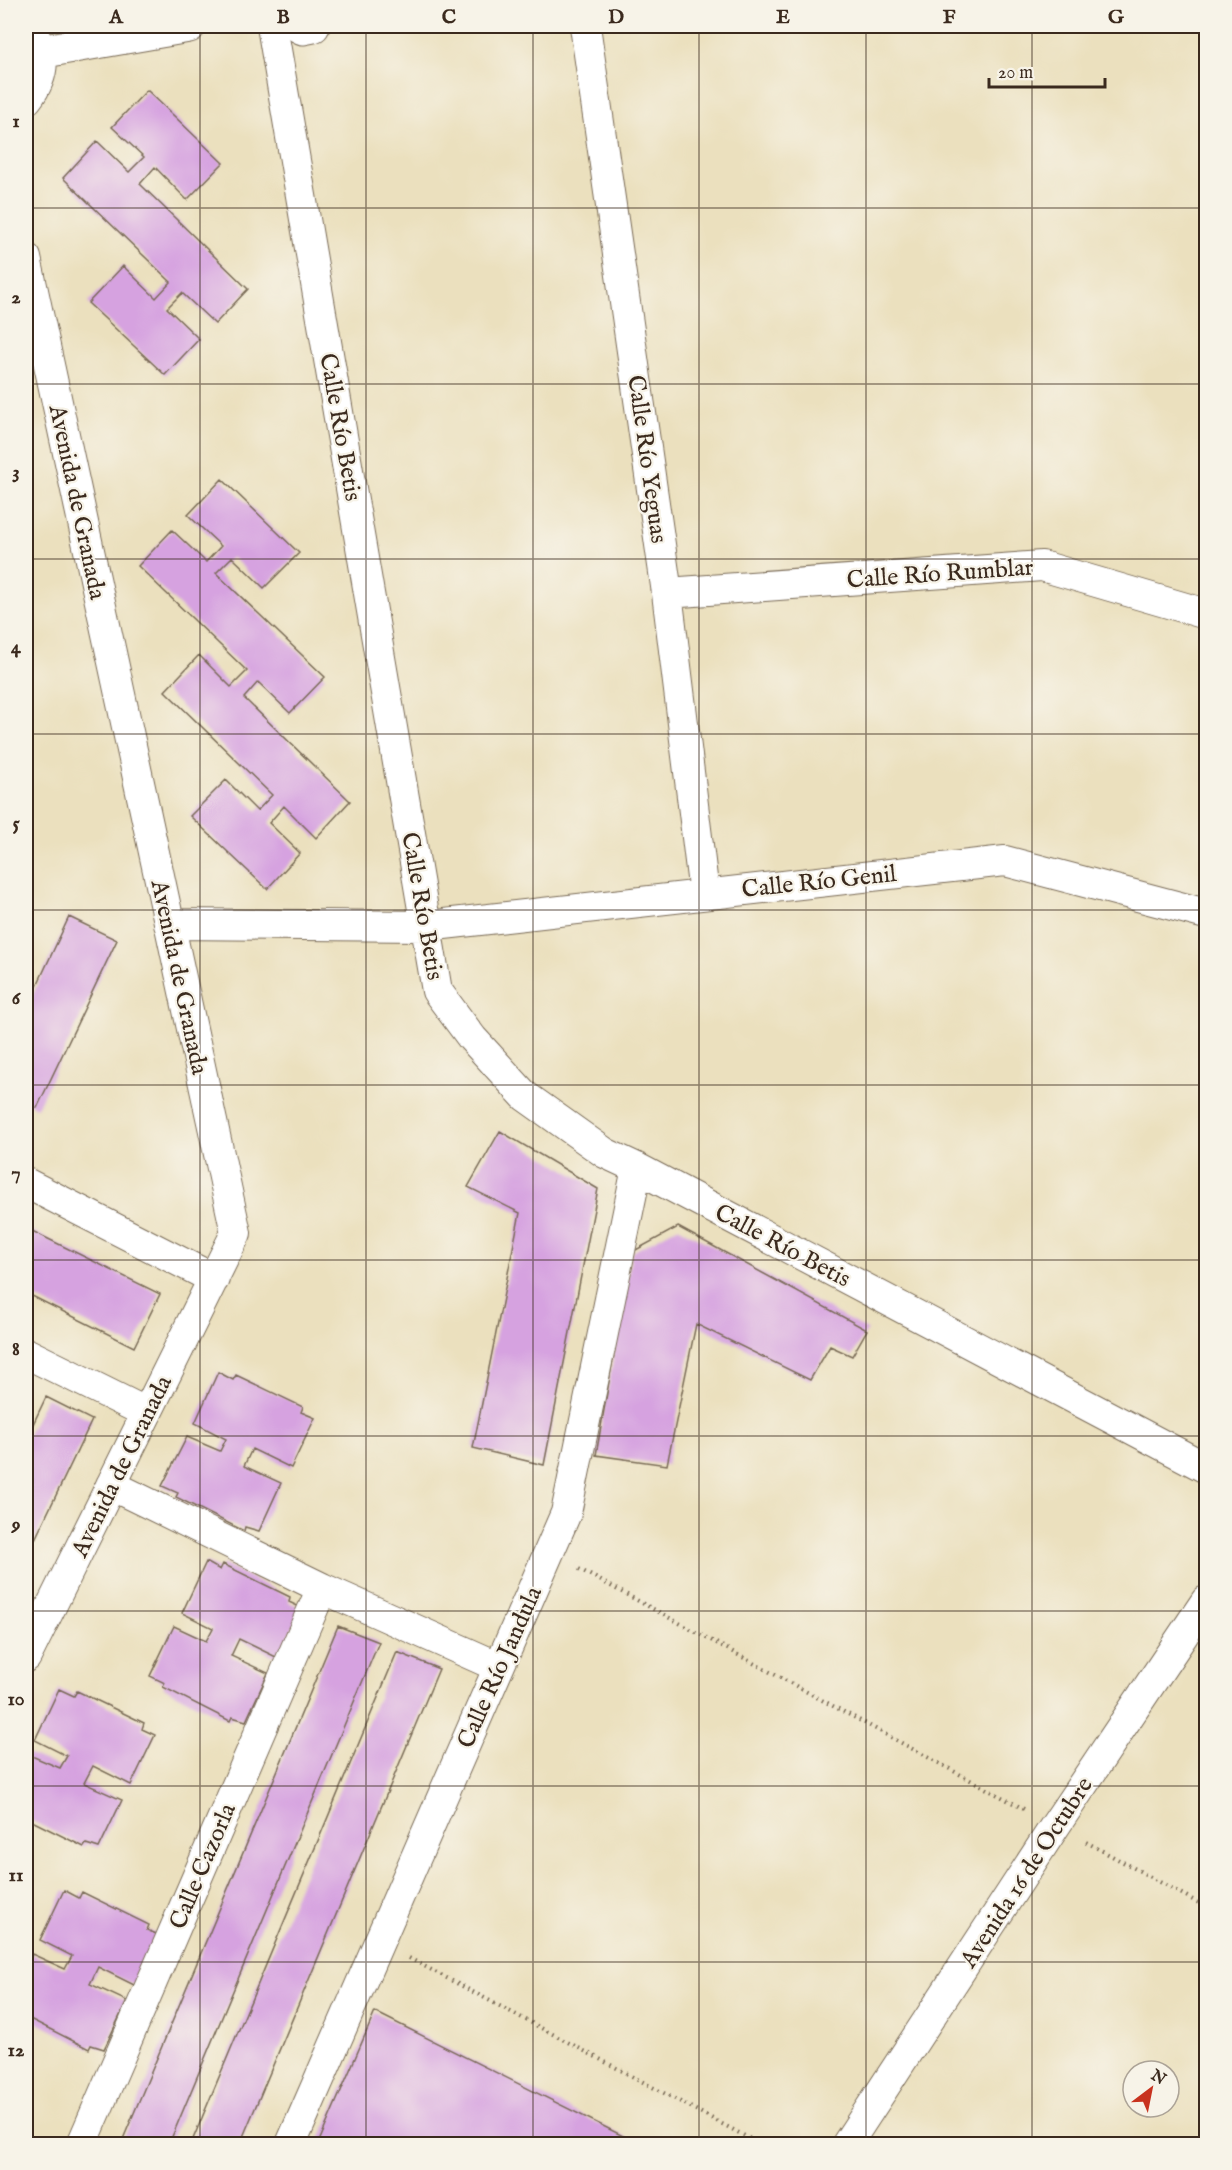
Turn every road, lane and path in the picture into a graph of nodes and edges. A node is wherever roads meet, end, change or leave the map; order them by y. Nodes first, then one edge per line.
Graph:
1 (189, 26) edge
2 (272, 26) edge
3 (299, 26) edge
4 (313, 26) edge
5 (585, 26) edge
6 (32, 39) edge
7 (26, 98) edge
8 (26, 258) edge
9 (667, 593) junction
10 (1206, 614) edge
11 (704, 894) junction
12 (1206, 914) edge
13 (169, 924) junction
14 (426, 926) junction
15 (637, 1168) junction
16 (26, 1183) edge
17 (214, 1279) junction
18 (26, 1353) edge
19 (147, 1413) junction
20 (1206, 1468) edge
21 (111, 1485) junction
22 (549, 1553) junction
23 (322, 1588) junction
24 (1206, 1601) edge
25 (26, 1657) edge
26 (499, 1667) junction
27 (1055, 1826) junction
28 (1206, 1907) edge
29 (379, 1943) junction
30 (82, 2145) edge
31 (291, 2145) edge
32 (760, 2145) edge
33 (847, 2145) edge

1 - 6 street
2 - 14 street, Calle Río Betis
3 - 4 street
5 - 9 street, Calle Río Yeguas
6 - 7 street
8 - 13 street, Avenida de Granada
9 - 10 street, Calle Río Rumblar
9 - 11 street, Calle Río Yeguas
11 - 12 street, Calle Río Genil
11 - 14 street, Calle Río Genil
13 - 14 street, Calle Río Genil
13 - 17 street, Avenida de Granada
14 - 15 street, Calle Río Betis
15 - 20 street, Calle Río Betis
15 - 22 street, Calle Río Jandula
16 - 17 street
17 - 19 street, Avenida de Granada
18 - 19 street
19 - 21 street, Avenida de Granada
21 - 23 street
21 - 25 street, Avenida de Granada
22 - 26 street, Calle Río Jandula
22 - 27 path
23 - 26 street
23 - 30 street, Calle Cazorla
24 - 27 street, Avenida 16 de Octubre
26 - 29 street, Calle Río Jandula
27 - 28 path
27 - 33 street, Avenida 16 de Octubre
29 - 31 street, Calle Río Jandula
29 - 32 path

